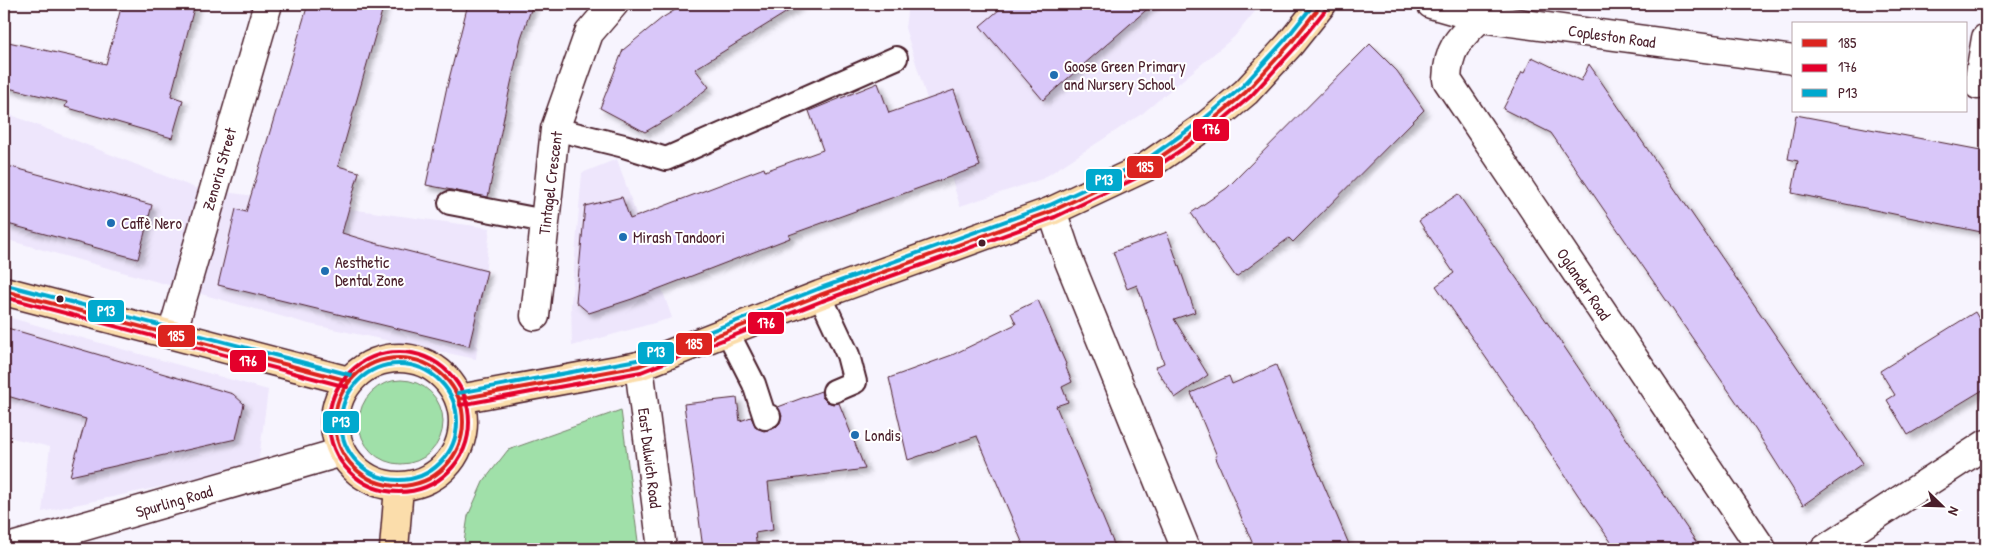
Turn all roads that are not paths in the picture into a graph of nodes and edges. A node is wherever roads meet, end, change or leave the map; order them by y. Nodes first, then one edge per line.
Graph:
1 (268, 4) edge
2 (614, 4) edge
3 (1322, 4) edge
4 (1431, 4) edge
5 (1480, 18) junction
6 (1986, 38) edge
7 (896, 58) dead end
8 (1792, 60) edge
9 (1977, 85) edge
10 (555, 129) junction
11 (450, 203) dead end
12 (1052, 212) junction
13 (545, 221) junction
14 (4, 291) edge
15 (820, 295) junction
16 (535, 316) dead end
17 (727, 331) junction
18 (172, 334) junction
19 (639, 366) junction
20 (349, 381) junction
21 (837, 398) dead end
22 (459, 399) junction
23 (769, 421) dead end
24 (1986, 444) edge
25 (342, 452) junction
26 (398, 487) junction
27 (5, 549) edge
28 (394, 549) edge
29 (662, 549) edge
30 (1186, 549) edge
31 (1762, 549) edge
32 (1825, 549) edge

1 - 18 street, Zenoria Street
2 - 10 street, Tintagel Crescent
3 - 12 main road
4 - 5 street, Copleston Road
5 - 8 street, Copleston Road
5 - 31 street, Oglander Road
6 - 9 street
7 - 10 lane
10 - 13 street, Tintagel Crescent
11 - 13 lane
12 - 15 main road
12 - 30 street
13 - 16 street, Tintagel Crescent
14 - 18 main road
15 - 17 main road
15 - 21 lane
17 - 19 main road
17 - 23 lane
18 - 20 main road
19 - 22 main road
19 - 29 street, East Dulwich Road
20 - 22 main road
20 - 25 main road
22 - 26 main road
24 - 32 street
25 - 26 main road
25 - 27 street, Spurling Road
26 - 28 main road

